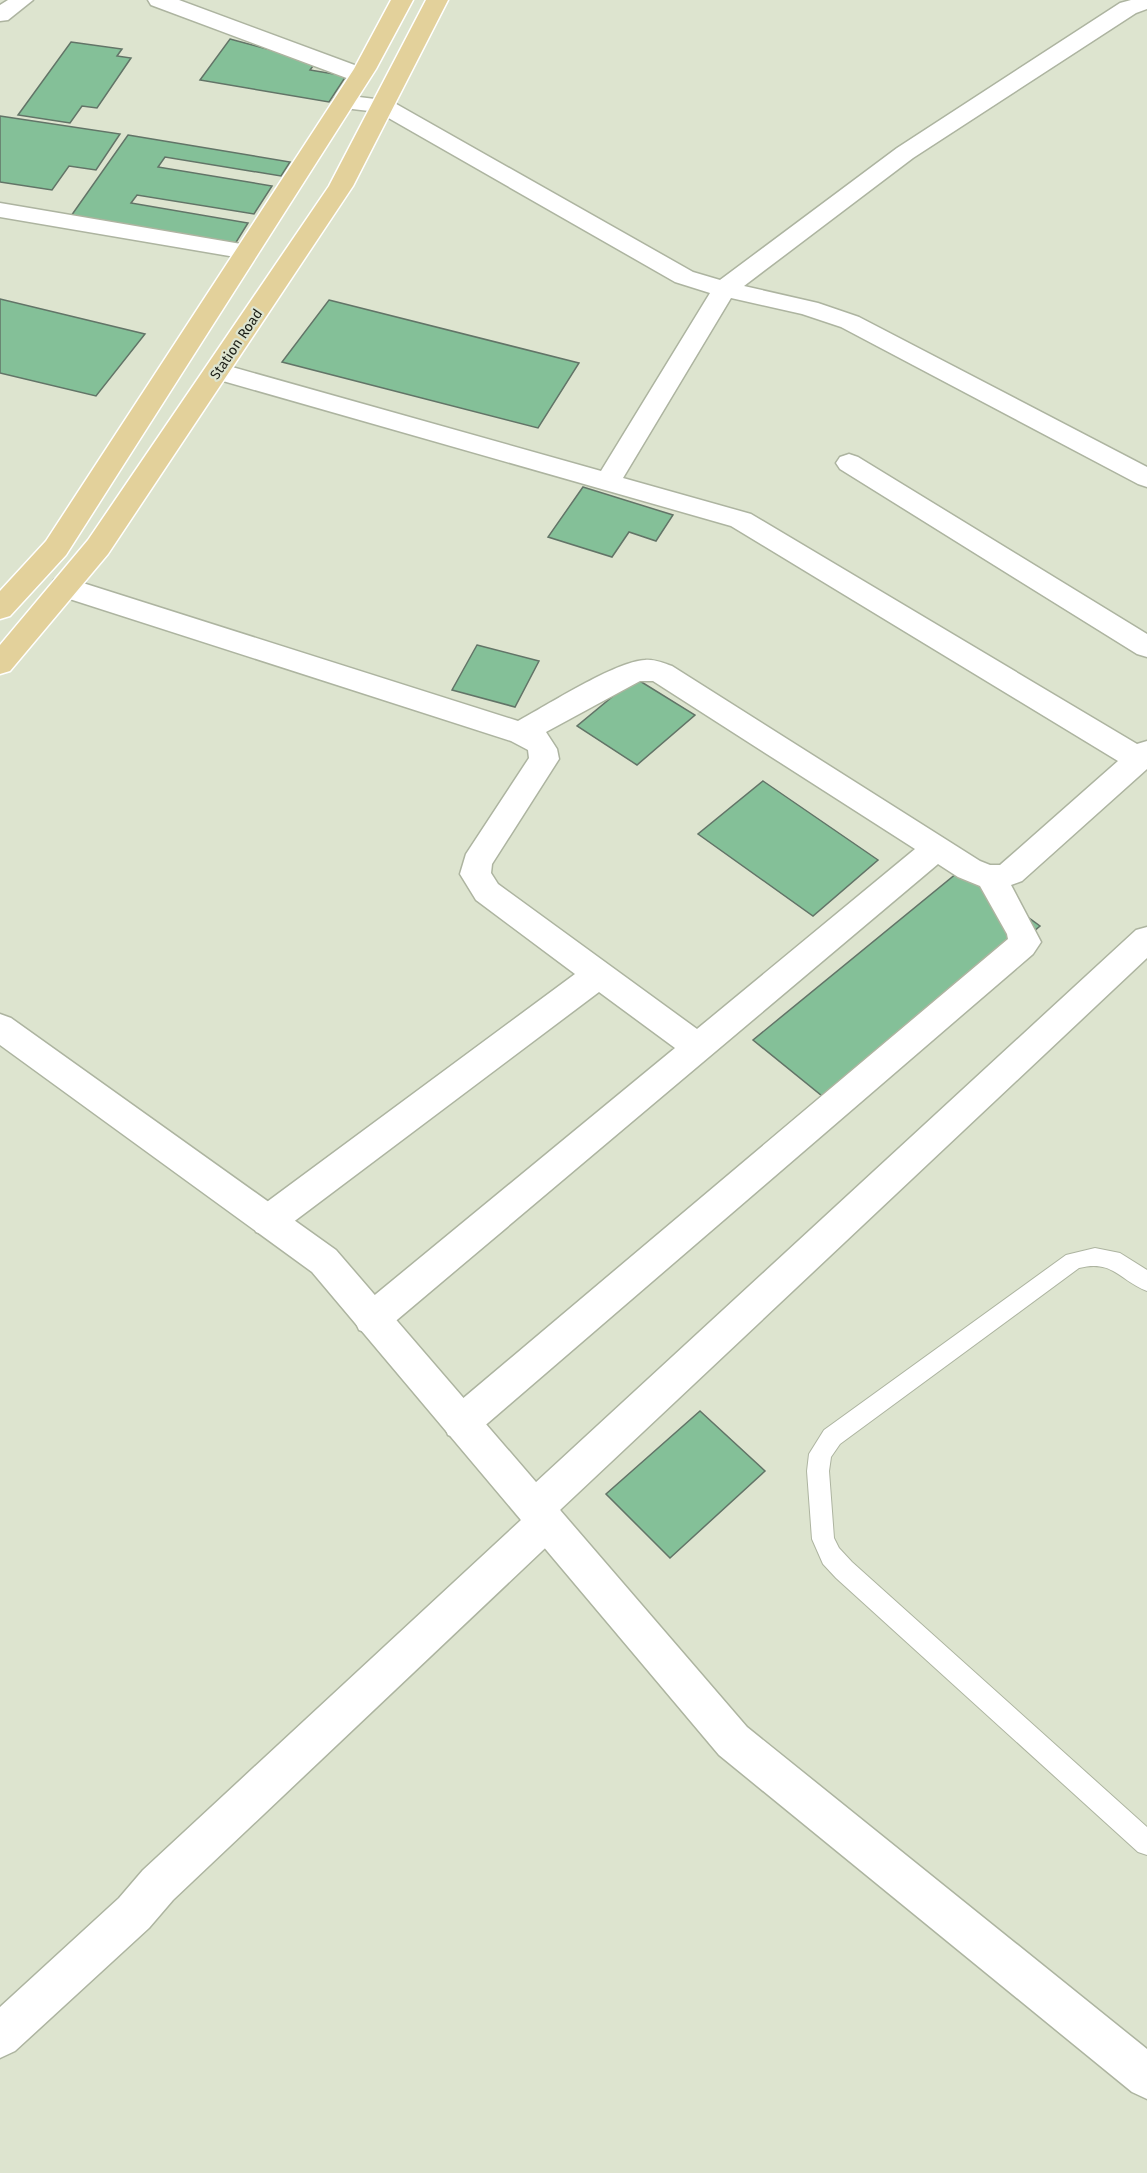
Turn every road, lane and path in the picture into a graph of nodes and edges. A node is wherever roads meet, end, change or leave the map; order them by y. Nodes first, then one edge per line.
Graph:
1 (22, 0) edge
2 (159, 0) edge
3 (402, 0) edge
4 (437, 0) edge
5 (1147, 2) edge
6 (0, 15) edge
7 (360, 75) junction
8 (343, 102) junction
9 (382, 106) junction
10 (0, 210) edge
11 (247, 252) junction
12 (724, 289) junction
13 (218, 371) junction
14 (849, 463) dead end
15 (1147, 478) edge
16 (608, 481) junction
17 (64, 587) junction
18 (0, 609) edge
19 (1147, 647) edge
20 (0, 664) edge
21 (521, 733) junction
22 (1143, 755) edge
23 (937, 848) junction
24 (992, 879) junction
25 (1147, 939) edge
26 (599, 974) junction
27 (0, 1027) edge
28 (698, 1047) junction
29 (268, 1221) junction
30 (1147, 1282) edge
31 (372, 1318) junction
32 (461, 1423) junction
33 (541, 1515) junction
34 (1147, 1843) edge
35 (0, 2036) edge
36 (1147, 2076) edge

1 - 6 street
2 - 7 street
3 - 7 main road
4 - 9 main road, Station Road
5 - 12 street
7 - 8 main road
8 - 9 street
8 - 11 main road
9 - 12 street
9 - 13 main road, Station Road
10 - 11 street
11 - 18 main road
12 - 15 street
12 - 16 street
13 - 16 street
13 - 17 main road, Station Road
14 - 19 street
16 - 22 street
17 - 20 main road, Station Road
17 - 21 street
21 - 23 street
21 - 26 street
22 - 24 street
23 - 24 street
23 - 28 street
24 - 32 street
25 - 33 street
26 - 28 street
26 - 29 street
27 - 29 street
28 - 31 street
29 - 31 street
30 - 34 lane
31 - 32 street
32 - 33 street
33 - 35 street
33 - 36 street

